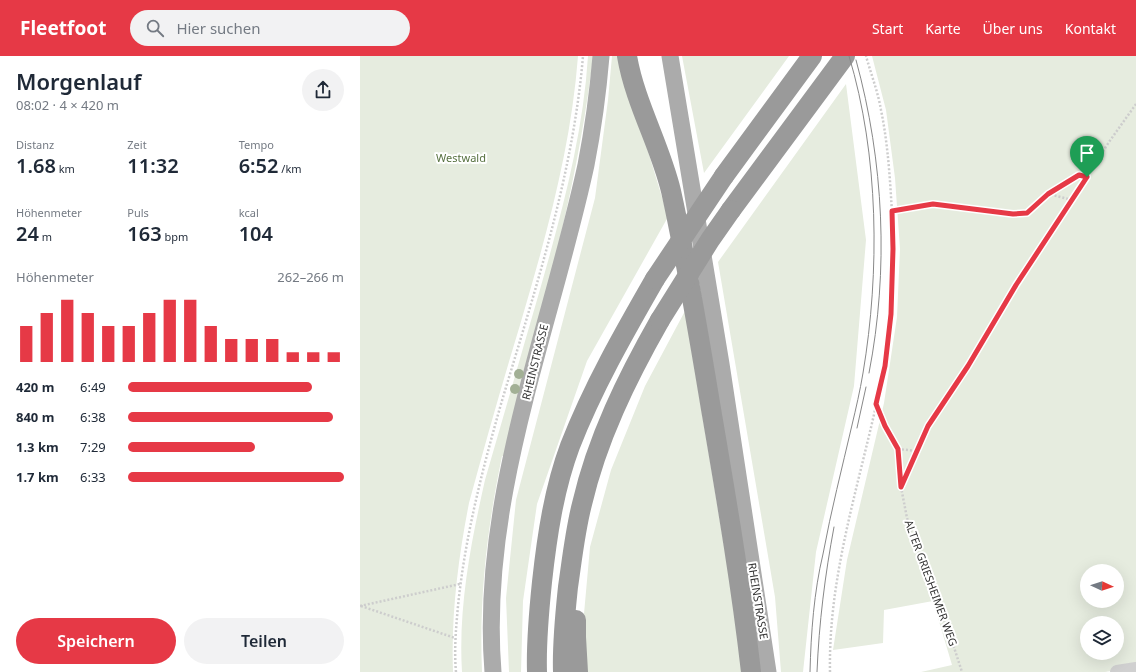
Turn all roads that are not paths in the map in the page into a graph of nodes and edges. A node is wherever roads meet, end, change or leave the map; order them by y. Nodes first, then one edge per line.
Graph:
1 (601, 56) edge
2 (627, 56) edge
3 (670, 56) edge
4 (812, 56) edge
5 (843, 59) edge
6 (582, 504) junction
7 (1136, 669) edge
8 (493, 672) edge
9 (537, 672) edge
10 (563, 672) edge
11 (578, 672) edge
12 (751, 672) edge
13 (768, 672) edge
14 (1117, 672) edge

1 - 8 main road, RHEINSTRASSE
2 - 12 highway
3 - 13 main road, RHEINSTRASSE
4 - 9 highway, bridge
5 - 6 highway, bridge
6 - 10 highway
6 - 11 highway
7 - 14 street

